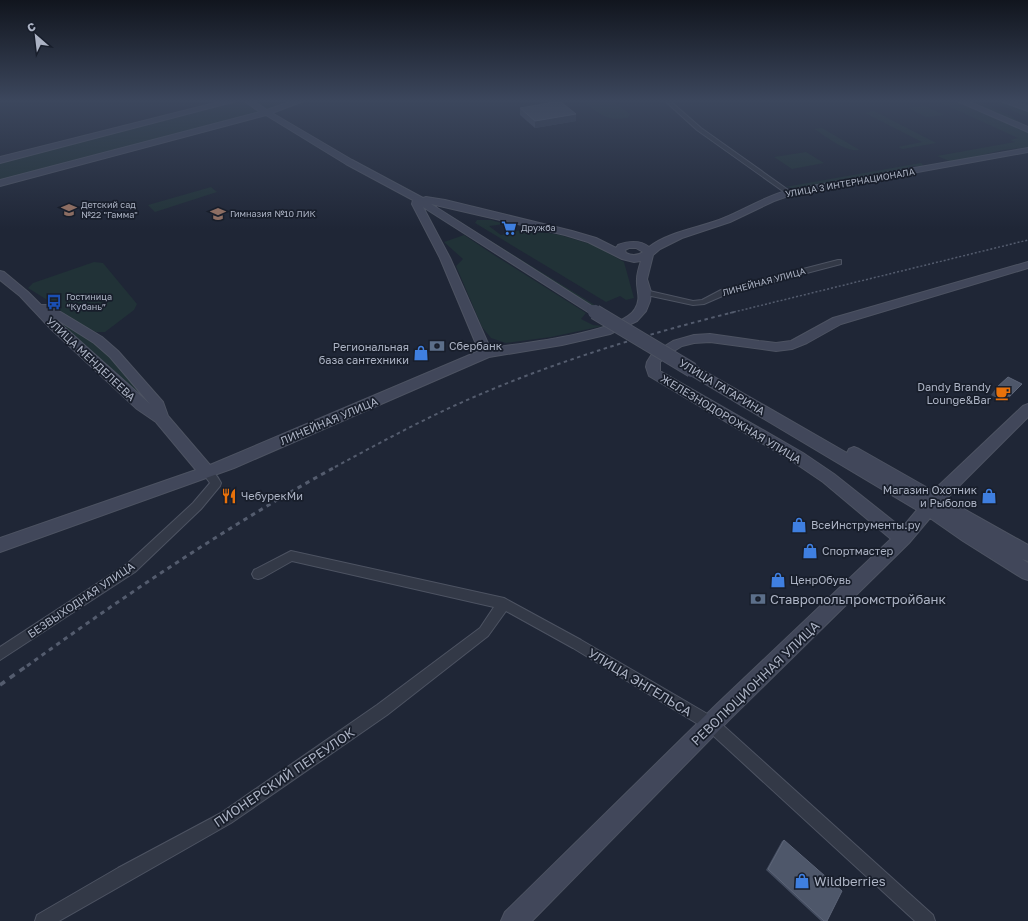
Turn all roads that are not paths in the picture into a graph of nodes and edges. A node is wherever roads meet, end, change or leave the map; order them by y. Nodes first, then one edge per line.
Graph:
1 (67, 143) edge
2 (149, 143) edge
3 (323, 143) edge
4 (720, 143) edge
5 (1028, 150) edge
6 (0, 160) edge
7 (0, 183) edge
8 (789, 193) junction
9 (422, 200) junction
10 (490, 215) junction
11 (466, 227) junction
12 (442, 233) junction
13 (568, 233) junction
14 (678, 236) junction
15 (632, 244) junction
16 (622, 254) junction
17 (646, 255) junction
18 (838, 262) dead end
19 (1028, 265) edge
20 (0, 274) edge
21 (642, 279) junction
22 (645, 292) junction
23 (24, 294) junction
24 (486, 353) junction
25 (1028, 409) edge
26 (161, 418) junction
27 (207, 472) junction
28 (931, 504) junction
29 (904, 538) junction
30 (0, 545) edge
31 (1028, 554) edge
32 (1028, 572) edge
33 (258, 574) dead end
34 (504, 604) junction
35 (0, 654) edge
36 (711, 724) junction
37 (43, 921) edge
38 (514, 921) edge
39 (927, 921) edge

1 - 6 main road
2 - 7 main road
3 - 9 main road, УЛИЦА ГАГАРИНА
4 - 8 street
5 - 8 main road, УЛИЦА 3 ИНТЕРНАЦИОНАЛА
8 - 14 main road, УЛИЦА 3 ИНТЕРНАЦИОНАЛА
9 - 10 main road, УЛИЦА ГАГАРИНА
9 - 11 main road, УЛИЦА ГАГАРИНА
9 - 12 main road
10 - 11 main road
10 - 13 main road, УЛИЦА ГАГАРИНА
11 - 12 main road
11 - 28 main road, УЛИЦА ГАГАРИНА, bridge
12 - 24 main road
13 - 15 main road, УЛИЦА ГАГАРИНА
13 - 16 main road, УЛИЦА ГАГАРИНА
14 - 15 main road, УЛИЦА 3 ИНТЕРНАЦИОНАЛА
14 - 17 main road, УЛИЦА 3 ИНТЕРНАЦИОНАЛА
15 - 16 main road
15 - 17 main road
16 - 17 main road
16 - 21 main road, ЛИНЕЙНАЯ УЛИЦА
17 - 21 main road, ЛИНЕЙНАЯ УЛИЦА
18 - 22 street, ЛИНЕЙНАЯ УЛИЦА
19 - 29 main road, ЖЕЛЕЗНОДОРОЖНАЯ УЛИЦА
20 - 23 main road, УЛИЦА МЕНДЕЛЕЕВА
21 - 22 main road, ЛИНЕЙНАЯ УЛИЦА
22 - 24 main road, ЛИНЕЙНАЯ УЛИЦА
23 - 26 main road, УЛИЦА МЕНДЕЛЕЕВА
23 - 26 main road, УЛИЦА МЕНДЕЛЕЕВА
24 - 27 main road, ЛИНЕЙНАЯ УЛИЦА
25 - 28 main road, РЕВОЛЮЦИОННАЯ УЛИЦА
26 - 27 main road, УЛИЦА МЕНДЕЛЕЕВА
27 - 30 main road, ЛИНЕЙНАЯ УЛИЦА
27 - 35 street, БЕЗВЫХОДНАЯ УЛИЦА
28 - 29 main road, РЕВОЛЮЦИОННАЯ УЛИЦА
28 - 31 main road, УЛИЦА ГАГАРИНА
28 - 32 main road, УЛИЦА ГАГАРИНА
29 - 36 main road, РЕВОЛЮЦИОННАЯ УЛИЦА
33 - 34 street, УЛИЦА ЭНГЕЛЬСА
34 - 36 street, УЛИЦА ЭНГЕЛЬСА
34 - 37 street, ПИОНЕРСКИЙ ПЕРЕУЛОК
36 - 38 main road, РЕВОЛЮЦИОННАЯ УЛИЦА
36 - 39 street, УЛИЦА ЭНГЕЛЬСА

